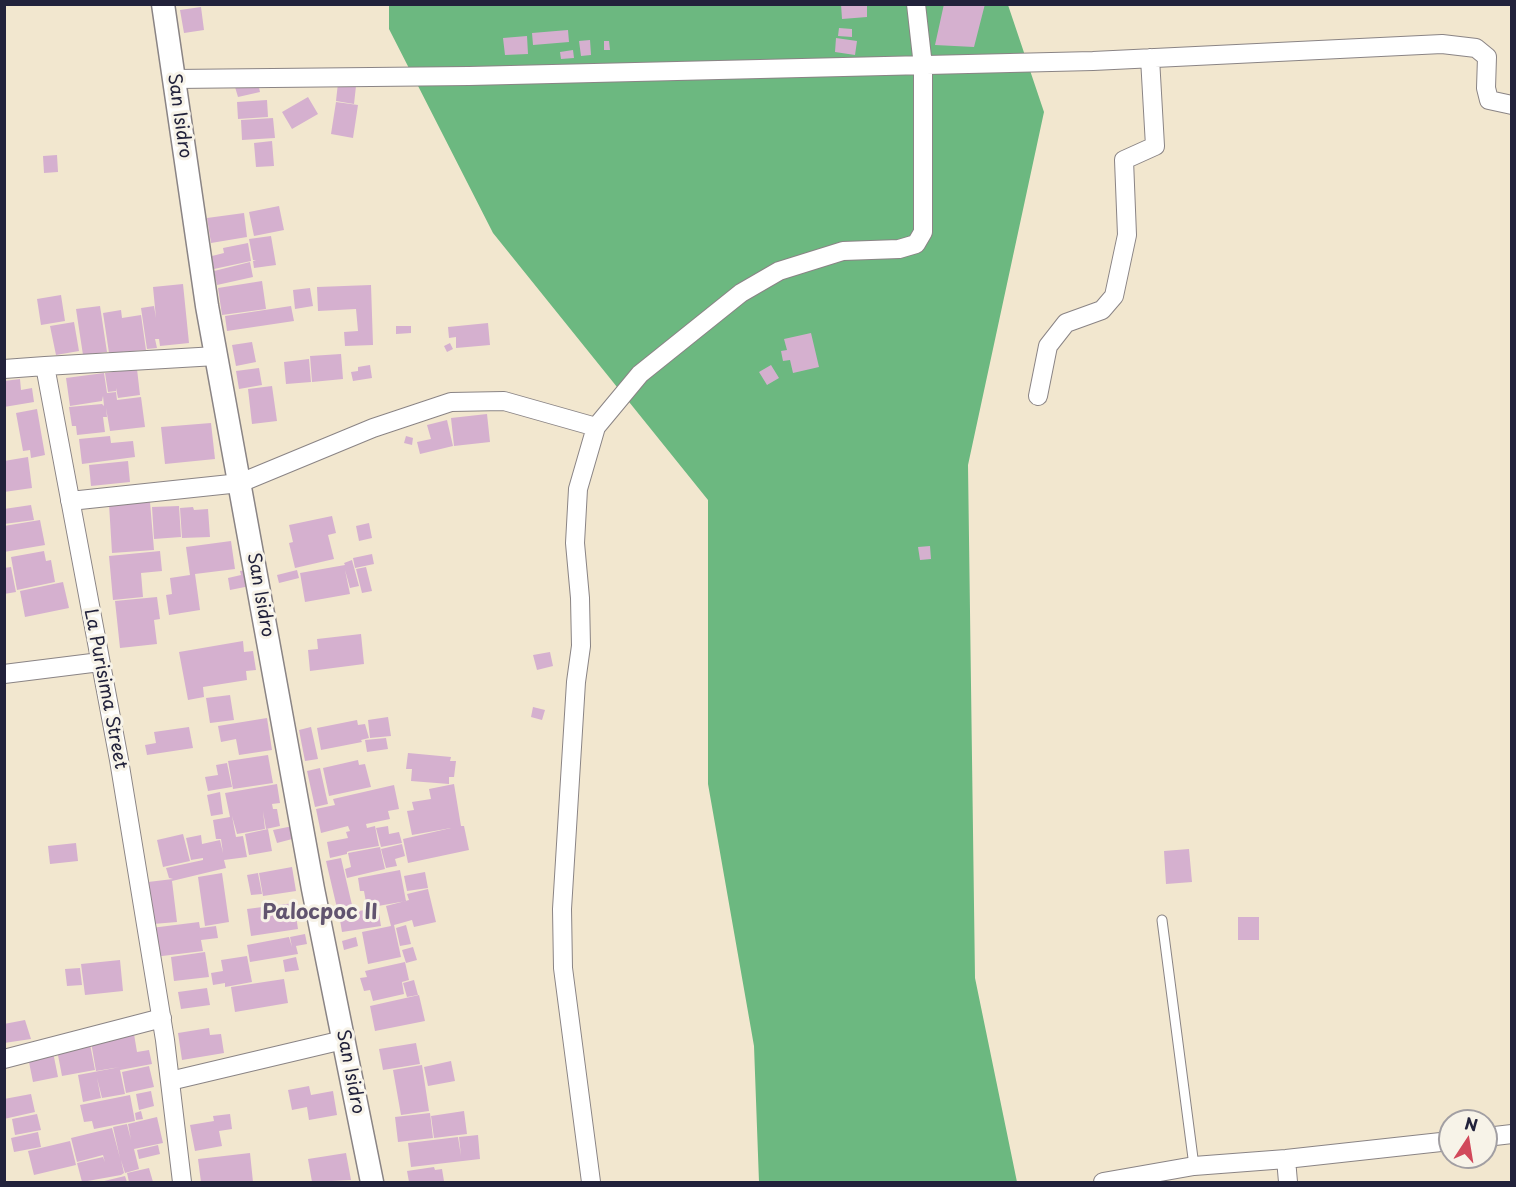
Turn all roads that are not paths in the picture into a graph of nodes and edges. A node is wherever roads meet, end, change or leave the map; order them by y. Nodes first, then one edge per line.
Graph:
1 (163, 4) edge
2 (916, 4) edge
3 (1150, 58) junction
4 (922, 66) junction
5 (174, 78) junction
6 (1512, 105) edge
7 (216, 356) junction
8 (45, 366) junction
9 (4, 369) edge
10 (1038, 396) dead end
11 (596, 427) junction
12 (240, 483) junction
13 (70, 501) junction
14 (100, 662) junction
15 (4, 674) edge
16 (1162, 920) dead end
17 (162, 1018) junction
18 (344, 1040) junction
19 (4, 1059) edge
20 (170, 1081) junction
21 (1438, 1142) edge
22 (1286, 1159) junction
23 (1194, 1166) junction
24 (182, 1182) edge
25 (372, 1182) edge
26 (591, 1182) edge
27 (1103, 1182) edge
28 (1288, 1182) edge

1 - 5 street, San Isidro
2 - 4 street
3 - 4 street
3 - 6 street
3 - 10 street
4 - 5 street
4 - 11 street
5 - 7 street, San Isidro
7 - 8 street
7 - 12 street, San Isidro
8 - 9 street
8 - 13 street, La Purisima Street
11 - 12 street
11 - 26 street
12 - 13 street
12 - 18 street, San Isidro
13 - 14 street, La Purisima Street
14 - 15 street
14 - 17 street, La Purisima Street
16 - 23 lane
17 - 19 street
17 - 20 street, La Purisima Street
18 - 20 street
18 - 25 street, San Isidro
20 - 24 street, La Purisima Street
21 - 22 street
22 - 23 street
22 - 28 street
23 - 27 street

